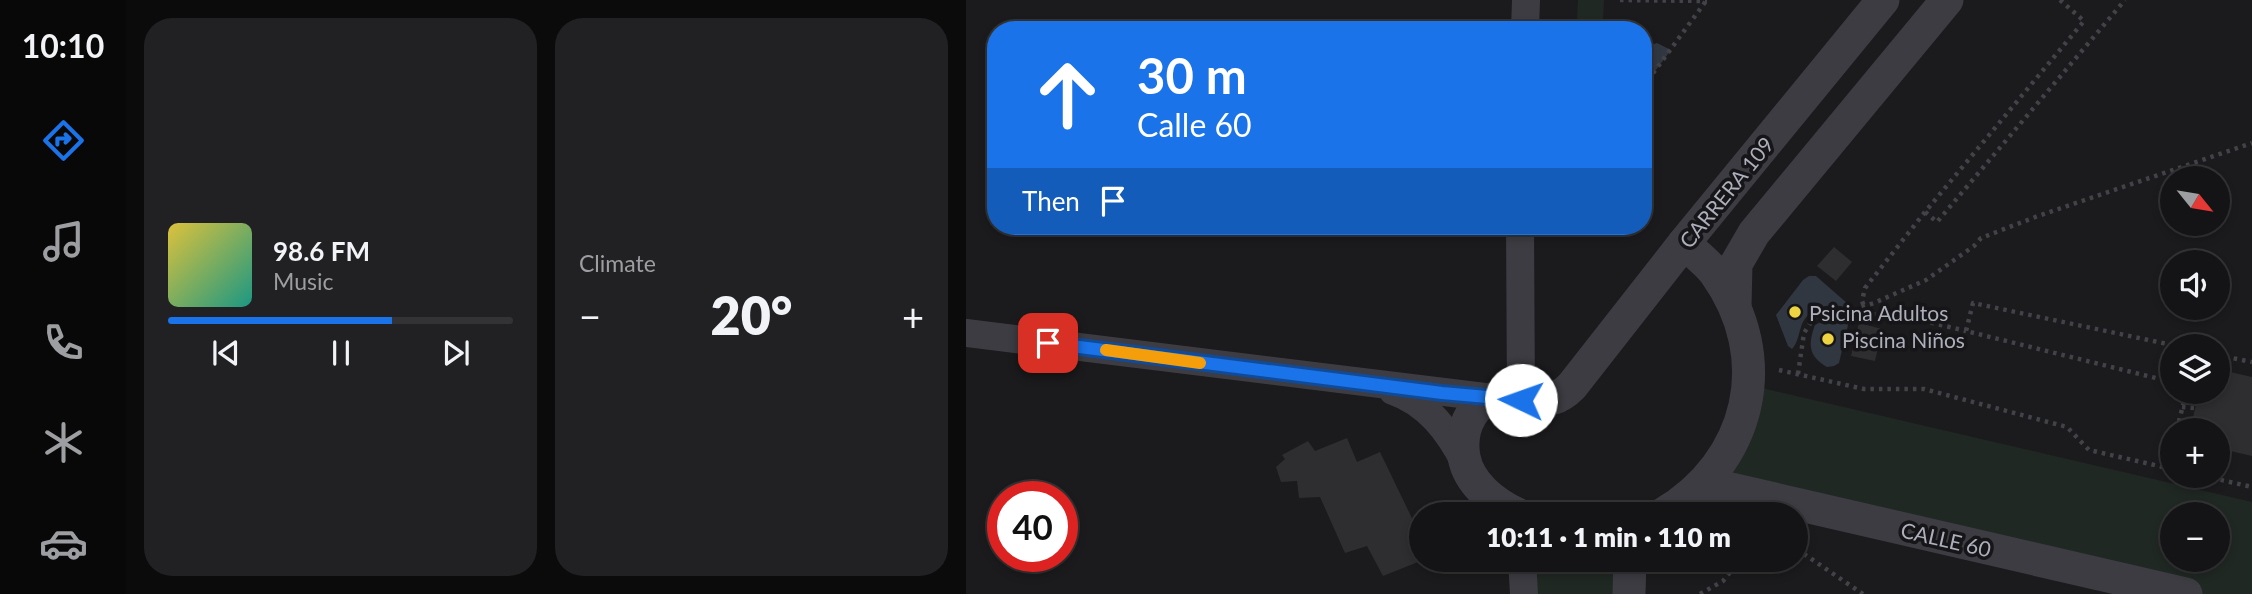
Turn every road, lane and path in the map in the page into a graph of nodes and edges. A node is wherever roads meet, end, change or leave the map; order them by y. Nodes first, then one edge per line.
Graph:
1 (1526, 0) edge
2 (1620, 0) edge
3 (1883, 0) edge
4 (1947, 0) edge
5 (2060, 0) edge
6 (2125, 0) edge
7 (1707, 1) edge
8 (1525, 21) edge
9 (1652, 75) edge
10 (2252, 143) edge
11 (1925, 212) junction
12 (1519, 235) edge
13 (1684, 243) junction
14 (1735, 306) junction
15 (1864, 306) junction
16 (1859, 323) dead end
17 (1966, 331) junction
18 (966, 333) edge
19 (2160, 342) edge
20 (2230, 358) edge
21 (1775, 361) dead end
22 (2252, 362) edge
23 (1798, 374) junction
24 (2160, 379) edge
25 (1378, 385) junction
26 (1507, 399) junction
27 (2183, 404) edge
28 (2182, 407) junction
29 (2195, 408) dead end
30 (2180, 418) edge
31 (1465, 463) junction
32 (2160, 466) edge
33 (2230, 482) edge
34 (1705, 483) junction
35 (2252, 487) edge
36 (1495, 502) edge
37 (1683, 502) edge
38 (1808, 557) edge
39 (1523, 572) edge
40 (1630, 572) edge
41 (1730, 572) edge
42 (2180, 593) edge
43 (1524, 594) edge
44 (1629, 594) edge
45 (1700, 594) edge
46 (1863, 594) edge

1 - 8 street
2 - 7 path
3 - 13 street, CARRERA 109
4 - 14 street
5 - 11 path
6 - 11 path
7 - 9 path
10 - 15 path
11 - 15 path
12 - 26 street
13 - 14 street
13 - 26 street, CARRERA 109
14 - 34 street
15 - 16 path
15 - 17 path
15 - 23 path
17 - 19 path
17 - 24 path
18 - 25 street
20 - 22 path
21 - 23 path
23 - 32 path
25 - 26 street
25 - 31 street
26 - 31 street
27 - 28 path
28 - 29 path
28 - 30 path
31 - 36 street
33 - 35 path
34 - 37 street
34 - 42 street, CALLE 60
38 - 46 path
39 - 43 street
40 - 44 street
41 - 45 path

